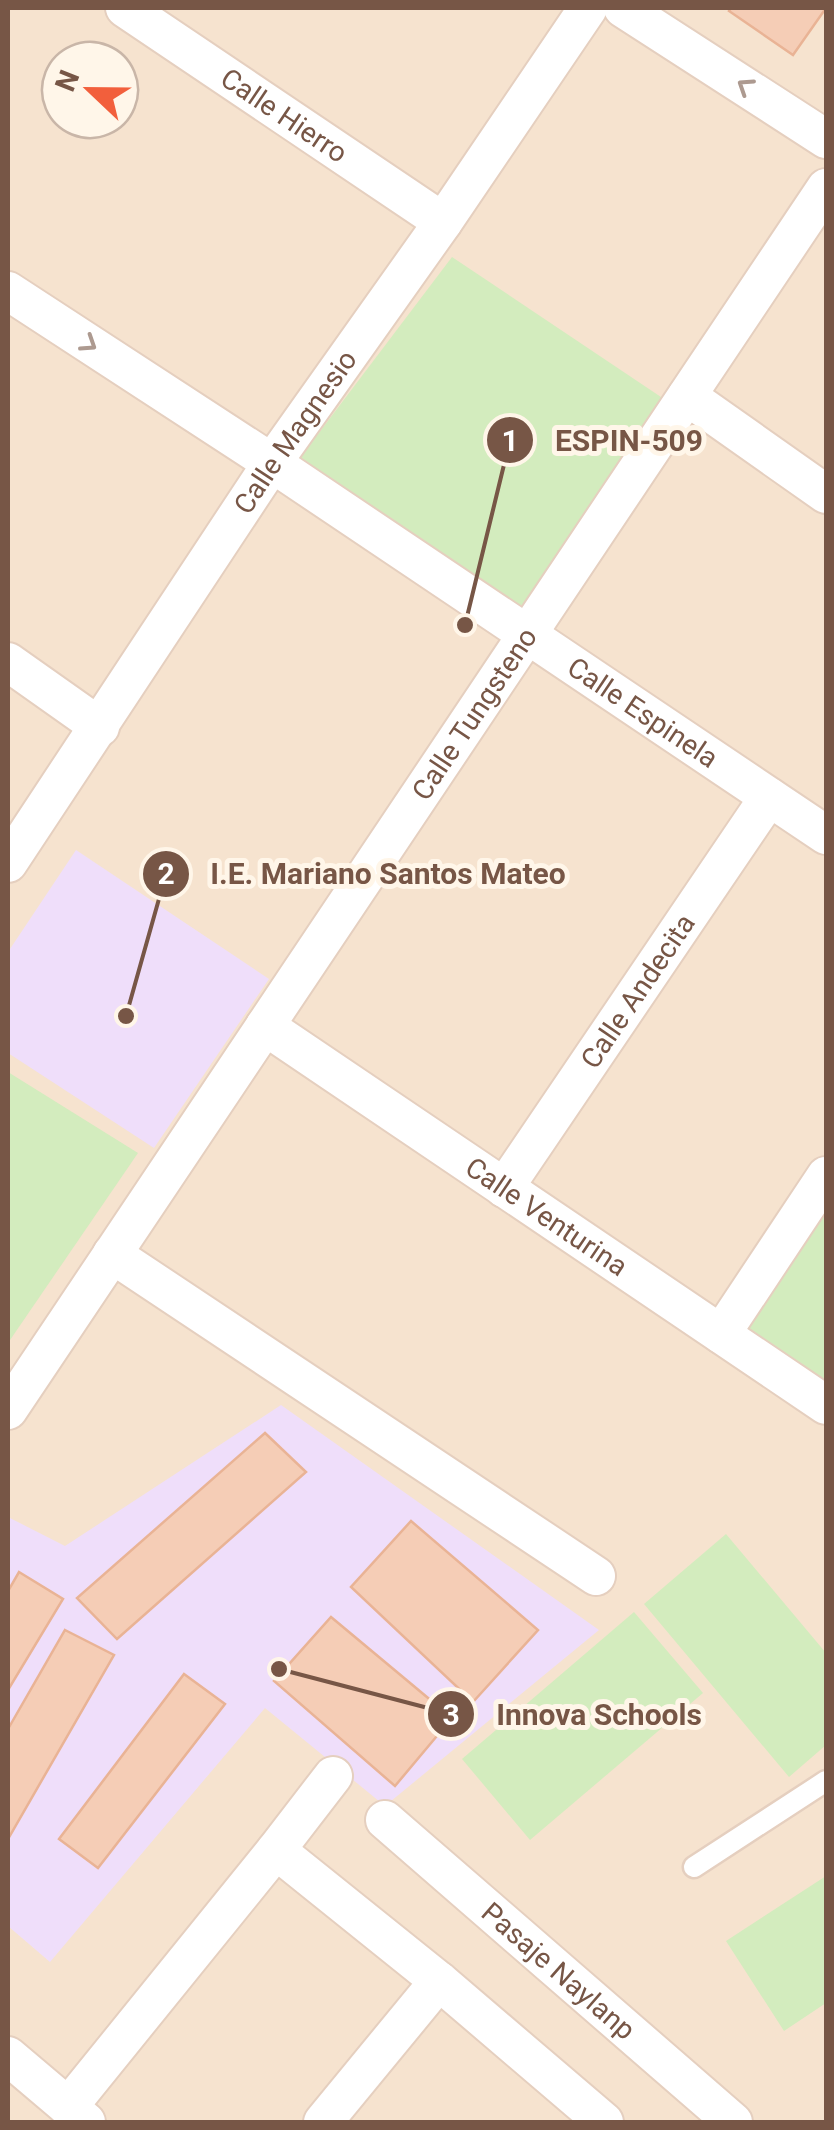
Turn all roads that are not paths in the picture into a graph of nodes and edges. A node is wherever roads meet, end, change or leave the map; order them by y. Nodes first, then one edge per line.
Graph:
1 (125, 8) edge
2 (588, 8) edge
3 (623, 8) edge
4 (826, 139) edge
5 (826, 188) edge
6 (443, 222) junction
7 (8, 291) edge
8 (687, 396) junction
9 (272, 463) junction
10 (826, 494) edge
11 (527, 635) junction
12 (8, 662) edge
13 (100, 727) junction
14 (769, 796) junction
15 (826, 835) edge
16 (8, 863) edge
17 (265, 1026) junction
18 (826, 1176) edge
19 (504, 1188) junction
20 (112, 1254) junction
21 (721, 1334) junction
22 (12, 1395) edge
23 (826, 1405) edge
24 (596, 1576) dead end
25 (332, 1776) dead end
26 (826, 1781) edge
27 (385, 1820) dead end
28 (276, 1850) junction
29 (694, 1867) dead end
30 (439, 1981) junction
31 (8, 2056) edge
32 (78, 2115) edge
33 (600, 2121) edge
34 (324, 2122) edge
35 (734, 2122) edge

1 - 6 street, Calle Hierro
2 - 6 street, Calle Magnesio
4 -> 3 street
5 - 8 street, Calle Tungsteno
6 - 9 street, Calle Magnesio
7 -> 9 street, Calle Espinela
8 - 10 street
8 - 11 street, Calle Tungsteno
9 - 11 street, Calle Espinela
9 - 13 street, Calle Magnesio
11 - 14 street, Calle Espinela
11 - 17 street, Calle Tungsteno
12 - 13 street
13 - 16 street, Calle Magnesio
14 - 15 street, Calle Espinela
14 - 19 street, Calle Andecita
17 - 19 street, Calle Venturina
17 - 20 street, Calle Tungsteno
18 - 21 street
19 - 21 street, Calle Venturina
20 - 22 street, Calle Tungsteno
20 - 24 street
21 - 23 street, Calle Venturina
25 - 28 street
26 - 29 lane
27 - 35 street, Pasaje Naylanp
28 - 30 street
28 - 32 street
30 - 33 street
30 - 34 street
31 - 32 street

